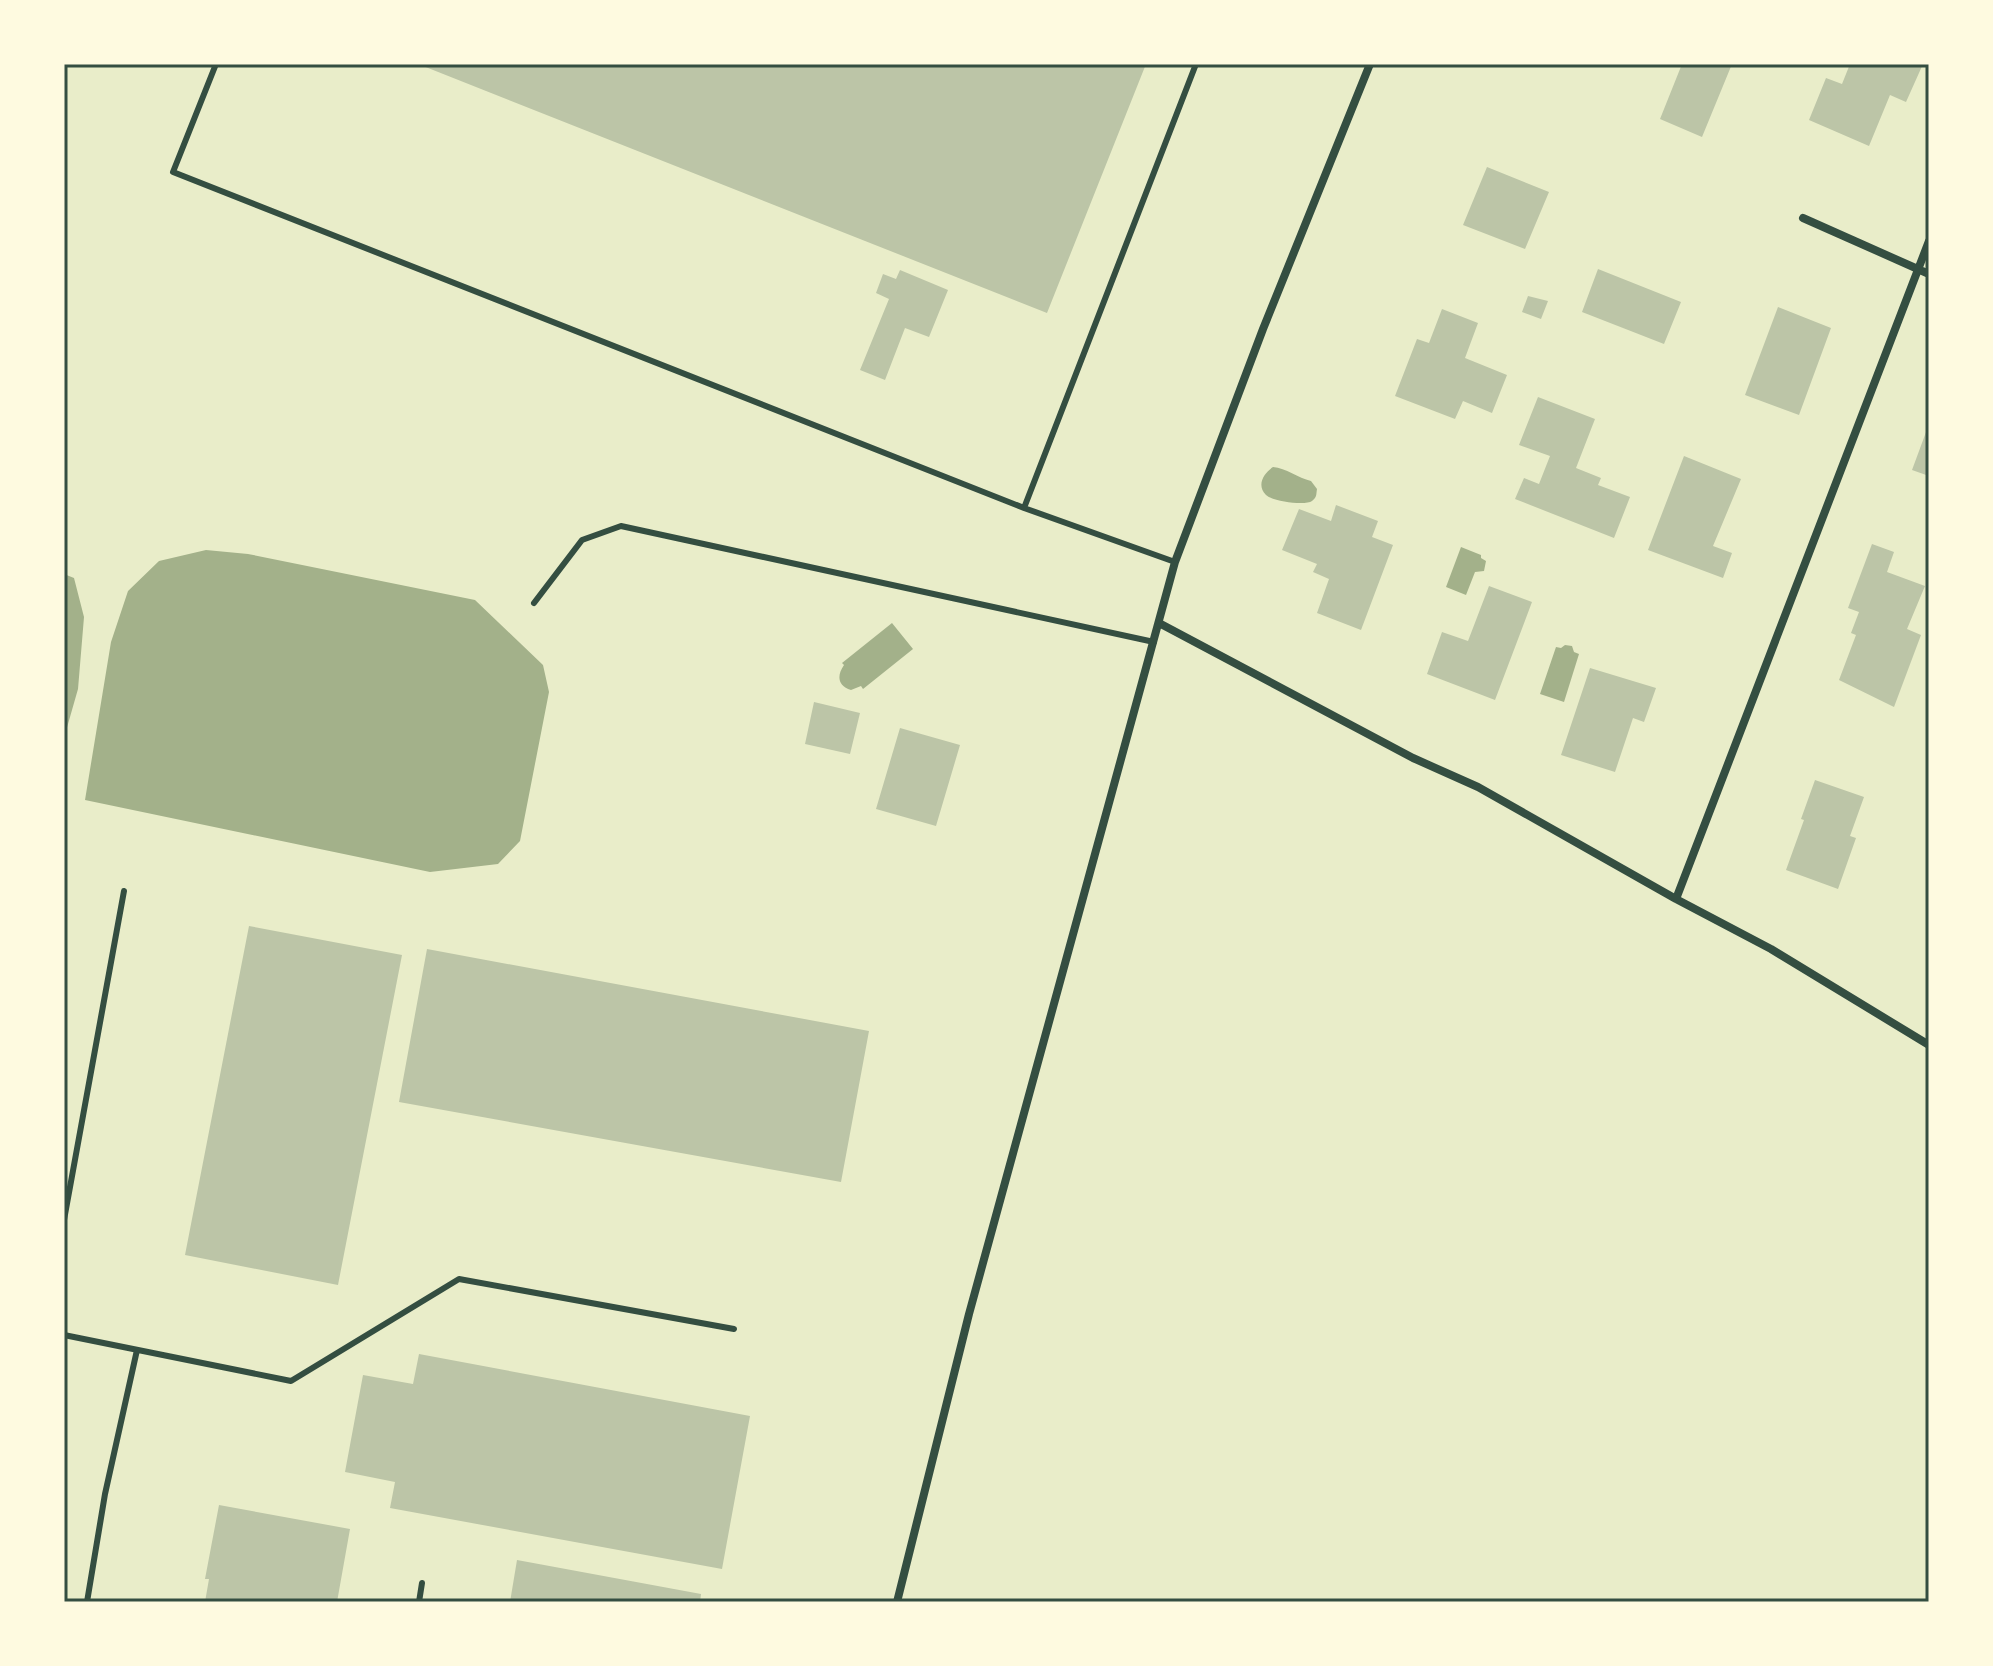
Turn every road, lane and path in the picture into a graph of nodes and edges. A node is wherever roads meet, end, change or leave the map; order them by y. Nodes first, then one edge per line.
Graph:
1 (216, 64) edge
2 (1196, 64) edge
3 (1370, 64) edge
4 (1803, 218) dead end
5 (1929, 241) edge
6 (1918, 269) junction
7 (1929, 274) edge
8 (1024, 508) junction
9 (1175, 562) junction
10 (534, 603) dead end
11 (1159, 623) junction
12 (1154, 642) junction
13 (124, 891) dead end
14 (1676, 899) junction
15 (1929, 1045) edge
16 (64, 1220) edge
17 (734, 1329) dead end
18 (64, 1335) edge
19 (137, 1350) junction
20 (422, 1583) dead end
21 (87, 1602) edge
22 (419, 1602) edge
23 (897, 1602) edge

1 - 8 lane
2 - 8 lane
3 - 9 street
4 - 6 street
5 - 6 street
6 - 7 street
6 - 14 street
8 - 9 lane
9 - 11 street
10 - 12 lane
11 - 12 street
11 - 14 street
12 - 23 street
13 - 16 lane
14 - 15 street
17 - 19 lane
18 - 19 lane
19 - 21 lane
20 - 22 lane

